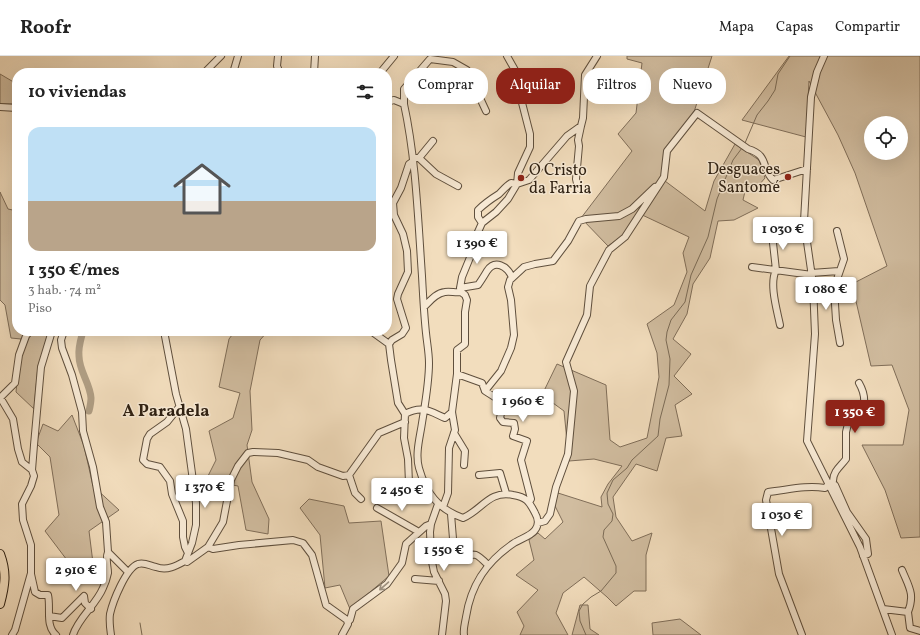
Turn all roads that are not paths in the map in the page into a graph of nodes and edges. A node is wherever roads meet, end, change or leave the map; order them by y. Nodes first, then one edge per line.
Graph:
1 (221, 56) edge
2 (238, 56) edge
3 (278, 56) edge
4 (315, 56) edge
5 (394, 56) edge
6 (507, 56) edge
7 (598, 56) edge
8 (824, 56) edge
9 (209, 68) edge
10 (234, 68) edge
11 (278, 68) edge
12 (314, 68) edge
13 (384, 68) edge
14 (422, 68) edge
15 (464, 68) edge
16 (392, 101) edge
17 (404, 104) joint
18 (483, 104) edge
19 (0, 107) edge
20 (12, 108) edge
21 (486, 111) dead end
22 (581, 126) junction
23 (433, 141) dead end
24 (419, 158) junction
25 (412, 160) junction
26 (807, 169) junction
27 (664, 177) junction
28 (517, 184) junction
29 (458, 186) dead end
30 (578, 188) dead end
31 (482, 223) junction
32 (837, 231) dead end
33 (772, 234) dead end
34 (752, 267) dead end
35 (776, 270) junction
36 (839, 271) junction
37 (812, 276) junction
38 (512, 277) junction
39 (834, 288) junction
40 (461, 290) junction
41 (424, 307) junction
42 (780, 325) dead end
43 (26, 336) edge
44 (50, 336) edge
45 (62, 336) edge
46 (165, 336) edge
47 (378, 336) edge
48 (840, 343) dead end
49 (390, 344) junction
50 (458, 374) junction
51 (859, 383) dead end
52 (485, 391) junction
53 (0, 397) edge
54 (180, 406) junction
55 (424, 409) junction
56 (452, 412) junction
57 (405, 414) junction
58 (405, 422) junction
59 (454, 433) junction
60 (464, 465) dead end
61 (32, 470) junction
62 (349, 475) junction
63 (478, 475) dead end
64 (829, 485) junction
65 (428, 492) junction
66 (506, 493) junction
67 (361, 498) dead end
68 (530, 502) junction
69 (441, 505) junction
70 (377, 508) dead end
71 (451, 514) junction
72 (538, 523) junction
73 (430, 524) junction
74 (419, 532) junction
75 (208, 547) junction
76 (108, 552) junction
77 (188, 553) junction
78 (0, 554) edge
79 (863, 556) junction
80 (185, 561) junction
81 (488, 565) junction
82 (902, 570) dead end
83 (128, 572) junction
84 (31, 573) junction
85 (415, 579) dead end
86 (439, 581) junction
87 (0, 604) edge
88 (91, 609) junction
89 (883, 609) junction
90 (908, 612) junction
91 (49, 616) junction
92 (348, 621) junction
93 (910, 628) junction
94 (920, 631) edge
95 (12, 635) edge
96 (56, 635) edge
97 (73, 635) edge
98 (111, 635) edge
99 (342, 635) edge
100 (442, 635) edge
101 (464, 635) edge
102 (802, 635) edge
103 (892, 635) edge
104 (908, 635) edge

1 - 9 street
2 - 10 street
3 - 11 street
4 - 12 street
5 - 13 street
6 - 28 street
7 - 22 street
8 - 26 street
14 - 15 street
16 - 17 street
17 - 25 street
18 - 21 street
19 - 20 street
22 - 28 street
22 - 30 street
23 - 24 street
24 - 25 street
24 - 29 street
25 - 41 street
25 - 49 street
26 - 27 street
26 - 37 street
27 - 38 street
27 - 72 street
28 - 31 street
28 - 31 street
31 - 40 street
32 - 36 street
33 - 35 street
34 - 35 street
35 - 37 street
35 - 42 street
36 - 37 street
36 - 39 street
37 - 39 street
37 - 64 street
38 - 40 street
38 - 52 street
39 - 48 street
40 - 41 street
40 - 50 street
41 - 55 street
43 - 53 street
44 - 61 street
45 - 76 street
46 - 54 street
47 - 49 street
49 - 57 street
50 - 52 street
50 - 56 street
51 - 64 street
52 - 68 street
53 - 61 street
54 - 77 street
54 - 77 street
55 - 56 street
55 - 57 street
55 - 65 street
56 - 59 street
57 - 58 street
58 - 62 street
58 - 65 street
59 - 60 street
59 - 69 street
61 - 84 street
62 - 67 street
62 - 75 street
63 - 66 street
64 - 79 street
64 - 79 street
64 - 102 street
65 - 69 street
66 - 68 street
66 - 71 street
68 - 72 street
69 - 71 street
69 - 73 street
70 - 74 street
71 - 81 street
72 - 81 street
73 - 74 street
73 - 86 street
74 -> 92 street
75 - 80 street
75 - 92 street
76 - 83 street
76 - 88 street
77 - 80 street
78 - 87 main road
79 - 89 street
80 - 83 street
81 - 101 street
82 - 90 street
83 - 98 street
84 - 91 street
84 - 95 street
85 - 86 street
86 - 100 street
88 - 91 street
88 - 97 street
89 - 90 street
89 - 103 street
90 - 93 street
91 - 96 street
92 - 99 street
93 - 94 street
93 - 104 street

